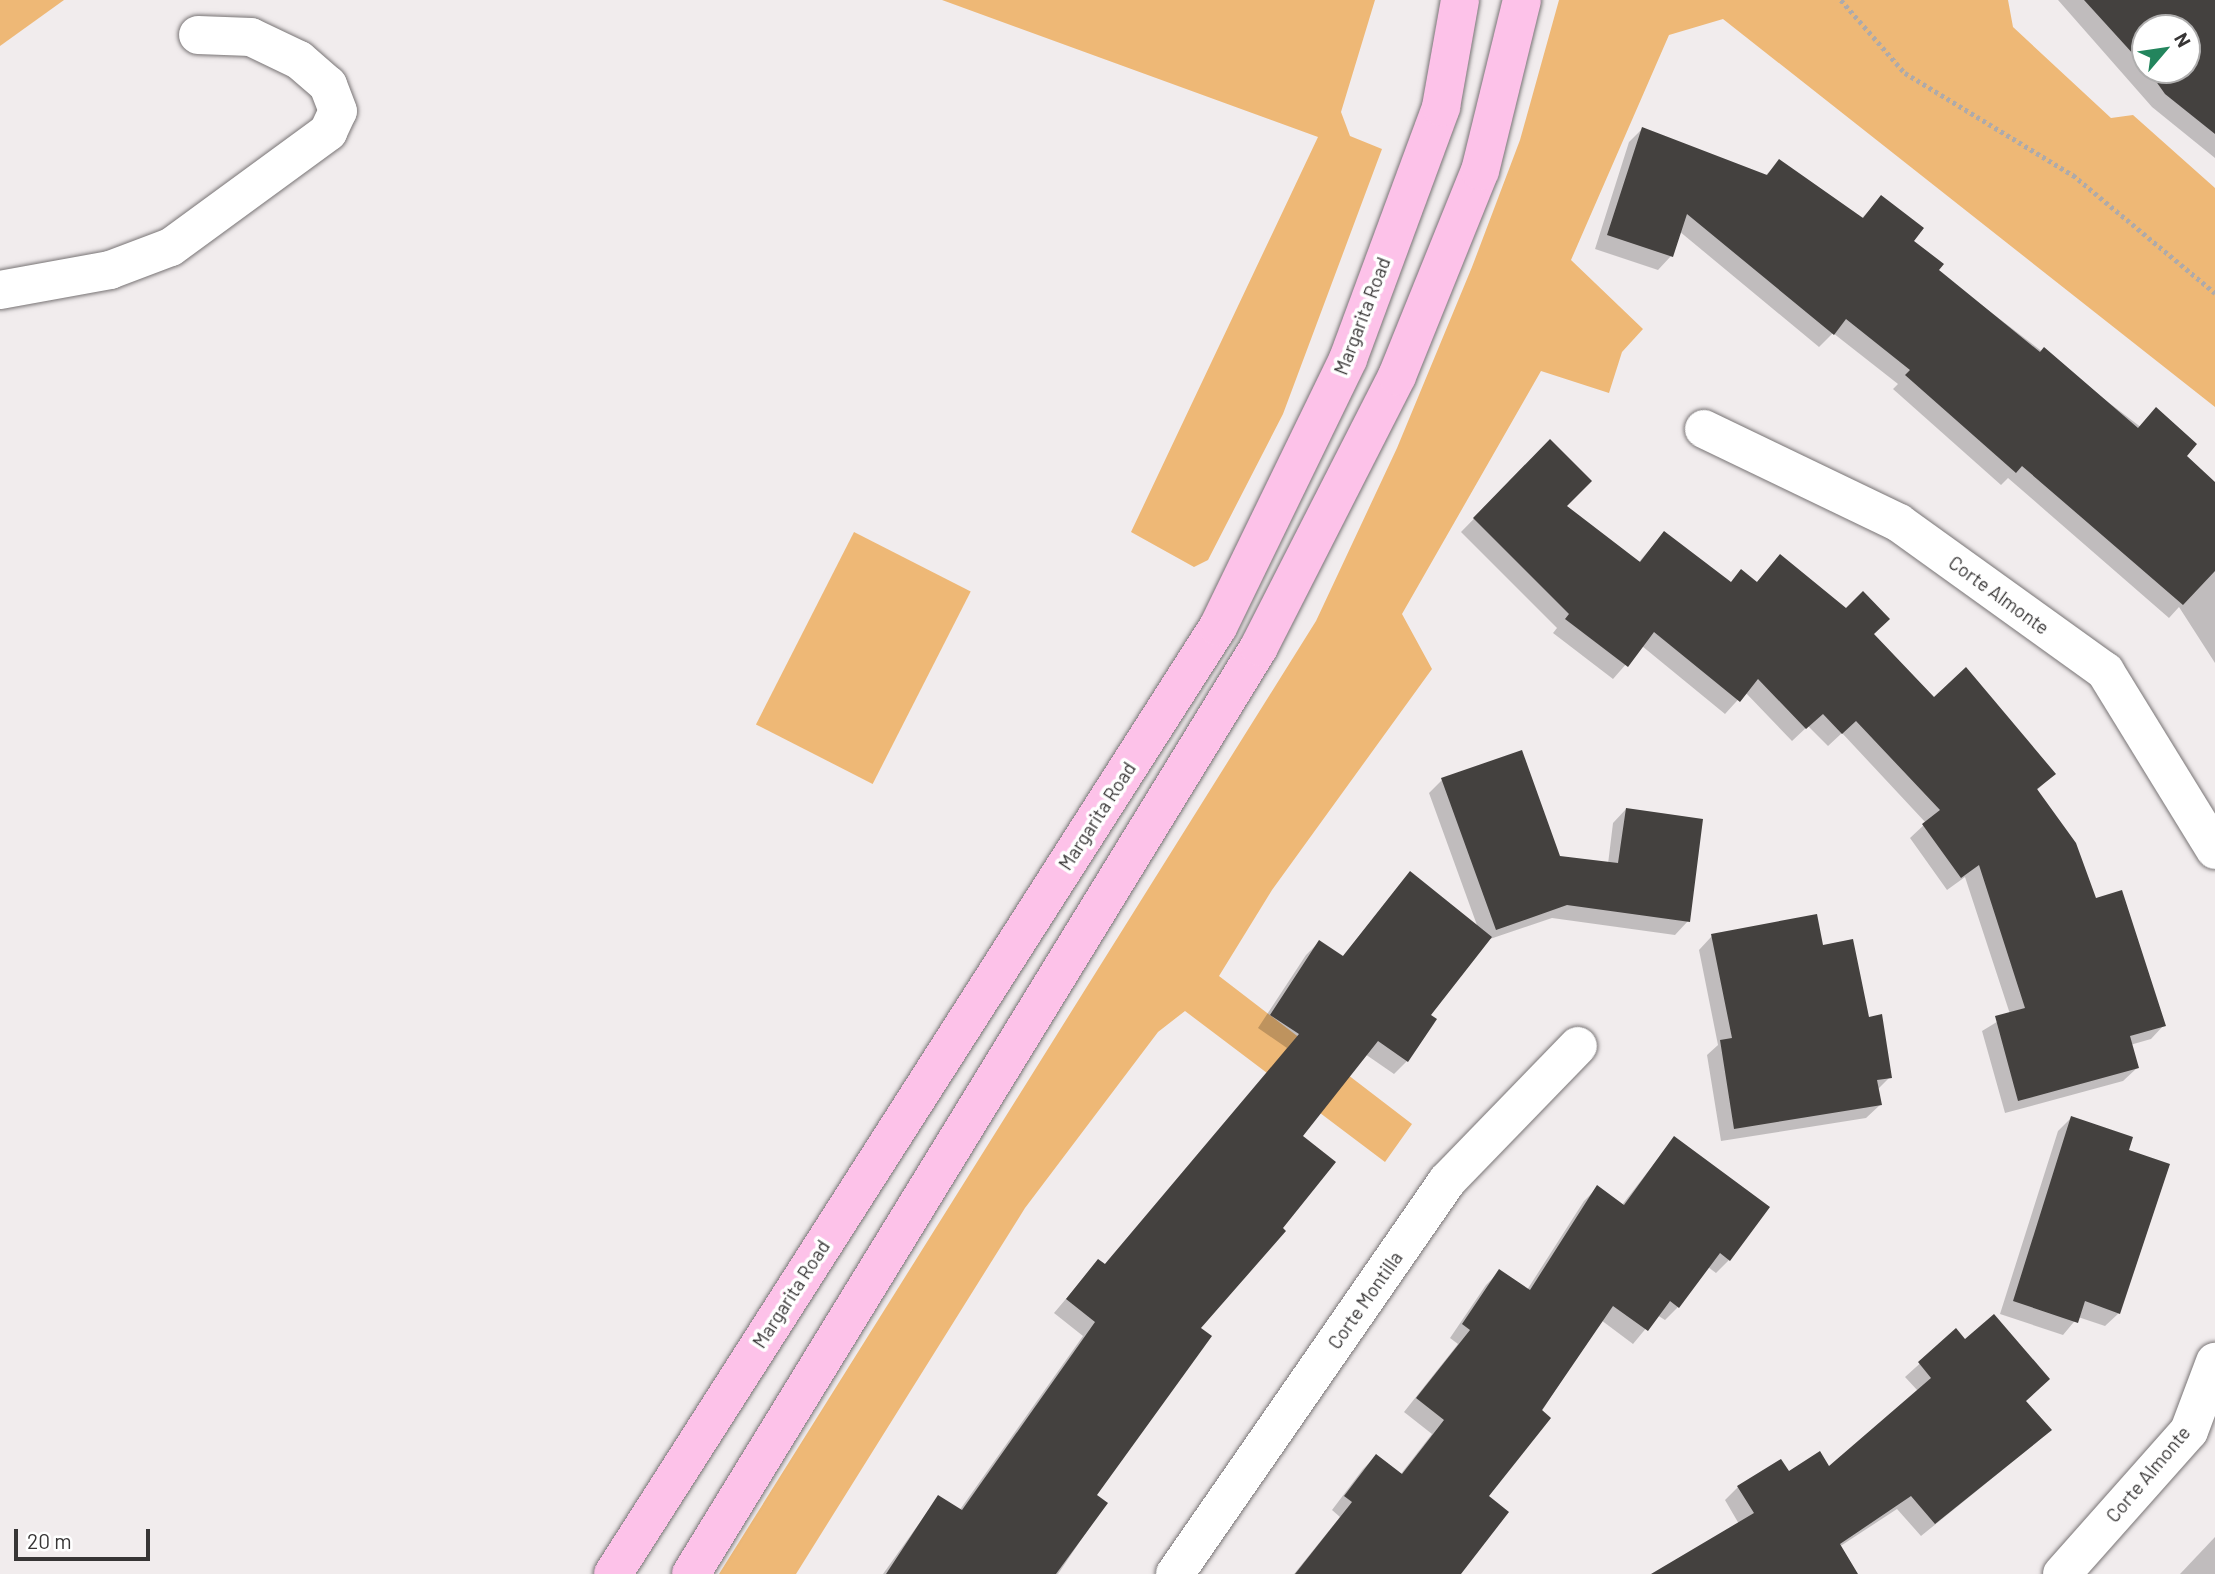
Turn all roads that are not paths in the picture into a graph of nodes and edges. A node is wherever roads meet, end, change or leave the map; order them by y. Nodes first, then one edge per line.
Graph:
1 (1460, 0) edge
2 (1522, 0) edge
3 (198, 35) dead end
4 (0, 290) edge
5 (1704, 429) dead end
6 (2215, 850) edge
7 (1578, 1046) dead end
8 (2215, 1362) edge
9 (613, 1574) edge
10 (691, 1574) edge
11 (1175, 1574) edge
12 (2062, 1574) edge

1 - 9 main road, Margarita Road
2 - 10 main road
3 - 4 street
5 - 6 street, Corte Almonte
7 - 11 street, Corte Montilla
8 - 12 street, Corte Almonte

